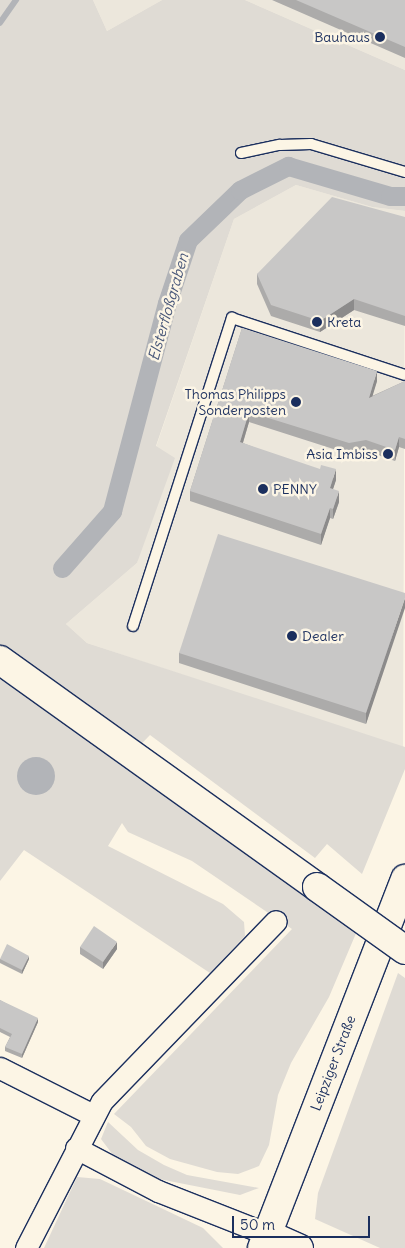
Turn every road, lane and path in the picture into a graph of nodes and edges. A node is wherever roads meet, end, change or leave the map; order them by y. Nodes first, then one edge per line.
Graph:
1 (241, 153) dead end
2 (405, 172) edge
3 (405, 376) edge
4 (132, 626) dead end
5 (0, 660) edge
6 (405, 879) edge
7 (276, 922) dead end
8 (405, 950) edge
9 (0, 1068) edge
10 (93, 1115) junction
11 (76, 1148) junction
12 (265, 1241) edge
13 (26, 1248) edge
14 (299, 1248) edge

1 - 2 lane
3 - 4 lane
5 - 8 main road, bridge
6 - 12 main road, Leipziger Straße
7 - 10 street
9 - 10 street
10 - 11 street
11 - 12 street
11 - 13 street
12 - 14 main road

